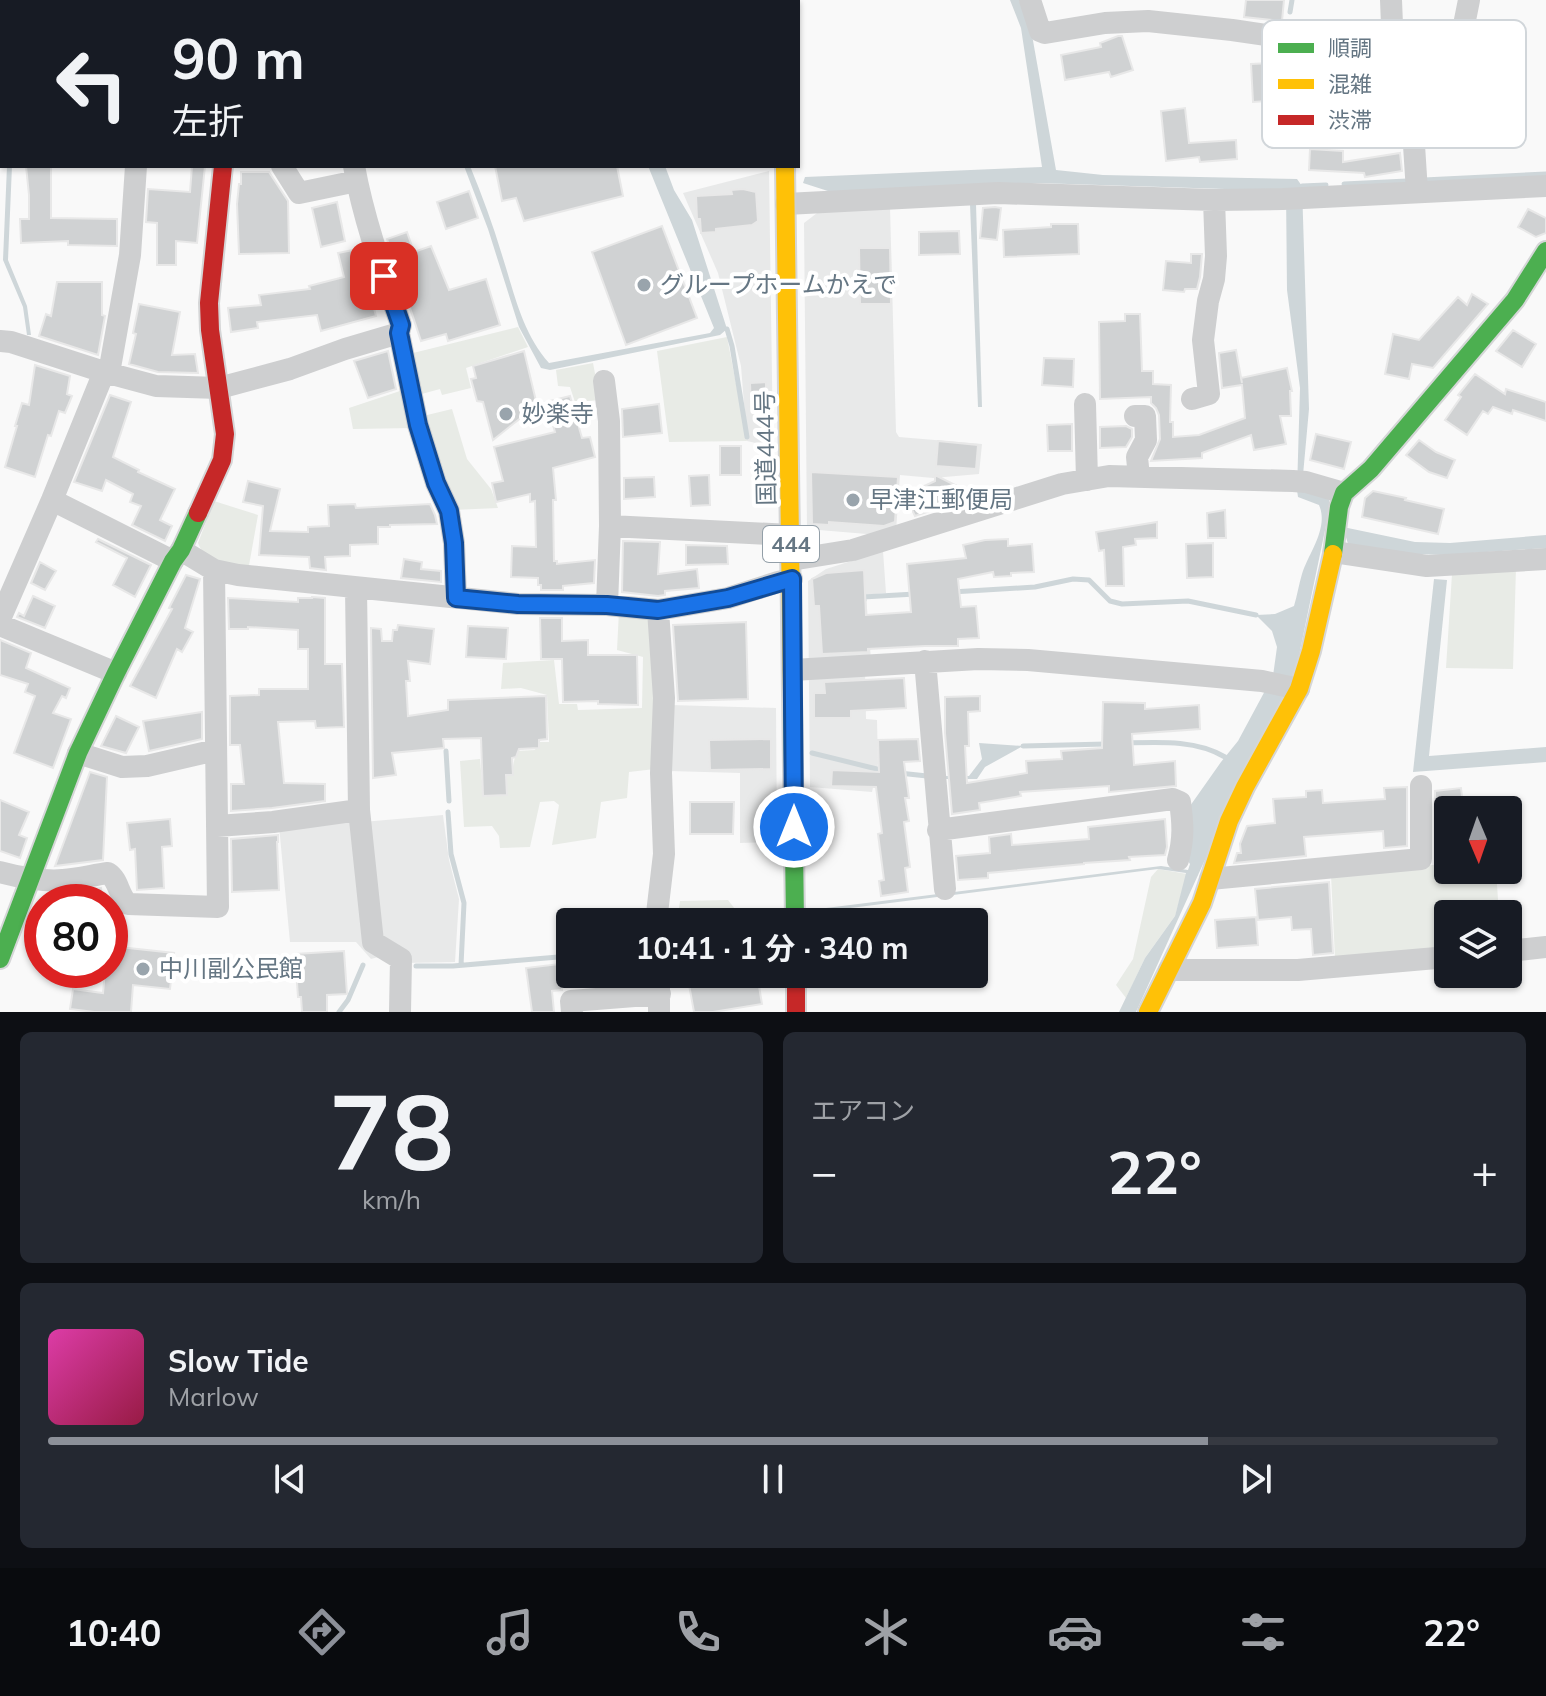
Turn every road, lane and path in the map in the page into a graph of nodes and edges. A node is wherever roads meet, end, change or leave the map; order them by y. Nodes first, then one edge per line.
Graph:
1 (1030, 0) edge
2 (1391, 0) edge
3 (1469, 0) edge
4 (1172, 11) edge
5 (1394, 20) edge
6 (1465, 20) edge
7 (1262, 29) edge
8 (1414, 148) edge
9 (136, 168) edge
10 (223, 168) edge
11 (283, 168) edge
12 (785, 168) edge
13 (355, 174) edge
14 (1546, 186) edge
15 (1417, 192) junction
16 (1214, 200) junction
17 (786, 204) junction
18 (1546, 251) edge
19 (399, 333) junction
20 (0, 341) edge
21 (106, 373) junction
22 (604, 381) dead end
23 (219, 388) junction
24 (1192, 399) dead end
25 (1085, 404) dead end
26 (1135, 416) dead end
27 (1139, 477) junction
28 (1087, 480) junction
29 (1344, 493) junction
30 (52, 500) junction
31 (610, 526) junction
32 (791, 535) junction
33 (1334, 552) junction
34 (177, 556) junction
35 (1546, 559) edge
36 (214, 570) junction
37 (792, 570) junction
38 (356, 588) junction
39 (456, 598) junction
40 (607, 605) junction
41 (658, 610) junction
42 (0, 622) edge
43 (925, 661) junction
44 (793, 670) junction
45 (116, 673) junction
46 (1299, 689) junction
47 (216, 750) junction
48 (78, 753) junction
49 (1421, 786) dead end
50 (359, 810) junction
51 (217, 826) junction
52 (938, 830) junction
53 (1216, 857) junction
54 (0, 872) edge
55 (32, 877) junction
56 (1210, 879) junction
57 (945, 889) dead end
58 (658, 908) edge
59 (795, 908) edge
60 (1546, 947) edge
61 (1522, 950) edge
62 (1434, 958) edge
63 (0, 959) edge
64 (1169, 970) junction
65 (796, 988) edge
66 (659, 993) edge
67 (400, 1012) edge
68 (572, 1012) edge
69 (796, 1012) edge
70 (1148, 1012) edge

1 - 4 street
2 - 5 street
3 - 6 street
4 - 7 street
8 - 15 street
9 - 21 street
10 - 23 main road
11 - 13 street
12 - 17 main road, 国道444号 / 444
13 - 19 street
14 - 15 street
15 - 16 street
16 - 17 street
16 - 24 street
17 - 32 main road, 国道444号 / 444
18 - 29 main road
19 - 23 street
19 - 39 street
20 - 21 street
21 - 23 street
21 - 30 street
22 - 31 street
23 - 34 main road
25 - 28 street
26 - 27 street
27 - 28 street
27 - 29 street
28 - 37 street
29 - 33 main road
30 - 34 street
30 - 42 street
31 - 32 street
31 - 40 street
32 - 37 main road, 国道444号 / 444
33 - 35 street
33 - 46 main road
34 - 36 street
34 - 45 main road
36 - 38 street
36 - 47 street
37 - 41 street
37 - 44 main road, 国道444号 / 444
38 - 39 street
38 - 50 street
39 - 40 street
40 - 41 street
41 - 58 street
42 - 45 street
43 - 44 street
43 - 46 street
43 - 52 street
44 - 59 main road, 国道444号 / 444
45 - 48 main road
46 - 53 main road
47 - 48 street
47 - 51 street
48 - 55 main road
49 - 56 street
50 - 51 street
50 - 67 street
51 - 55 street
52 - 53 street
52 - 57 street
53 - 56 main road
54 - 55 street
55 - 63 main road
56 - 64 main road
60 - 61 street
62 - 64 street
64 - 70 main road
65 - 69 main road
66 - 68 street

